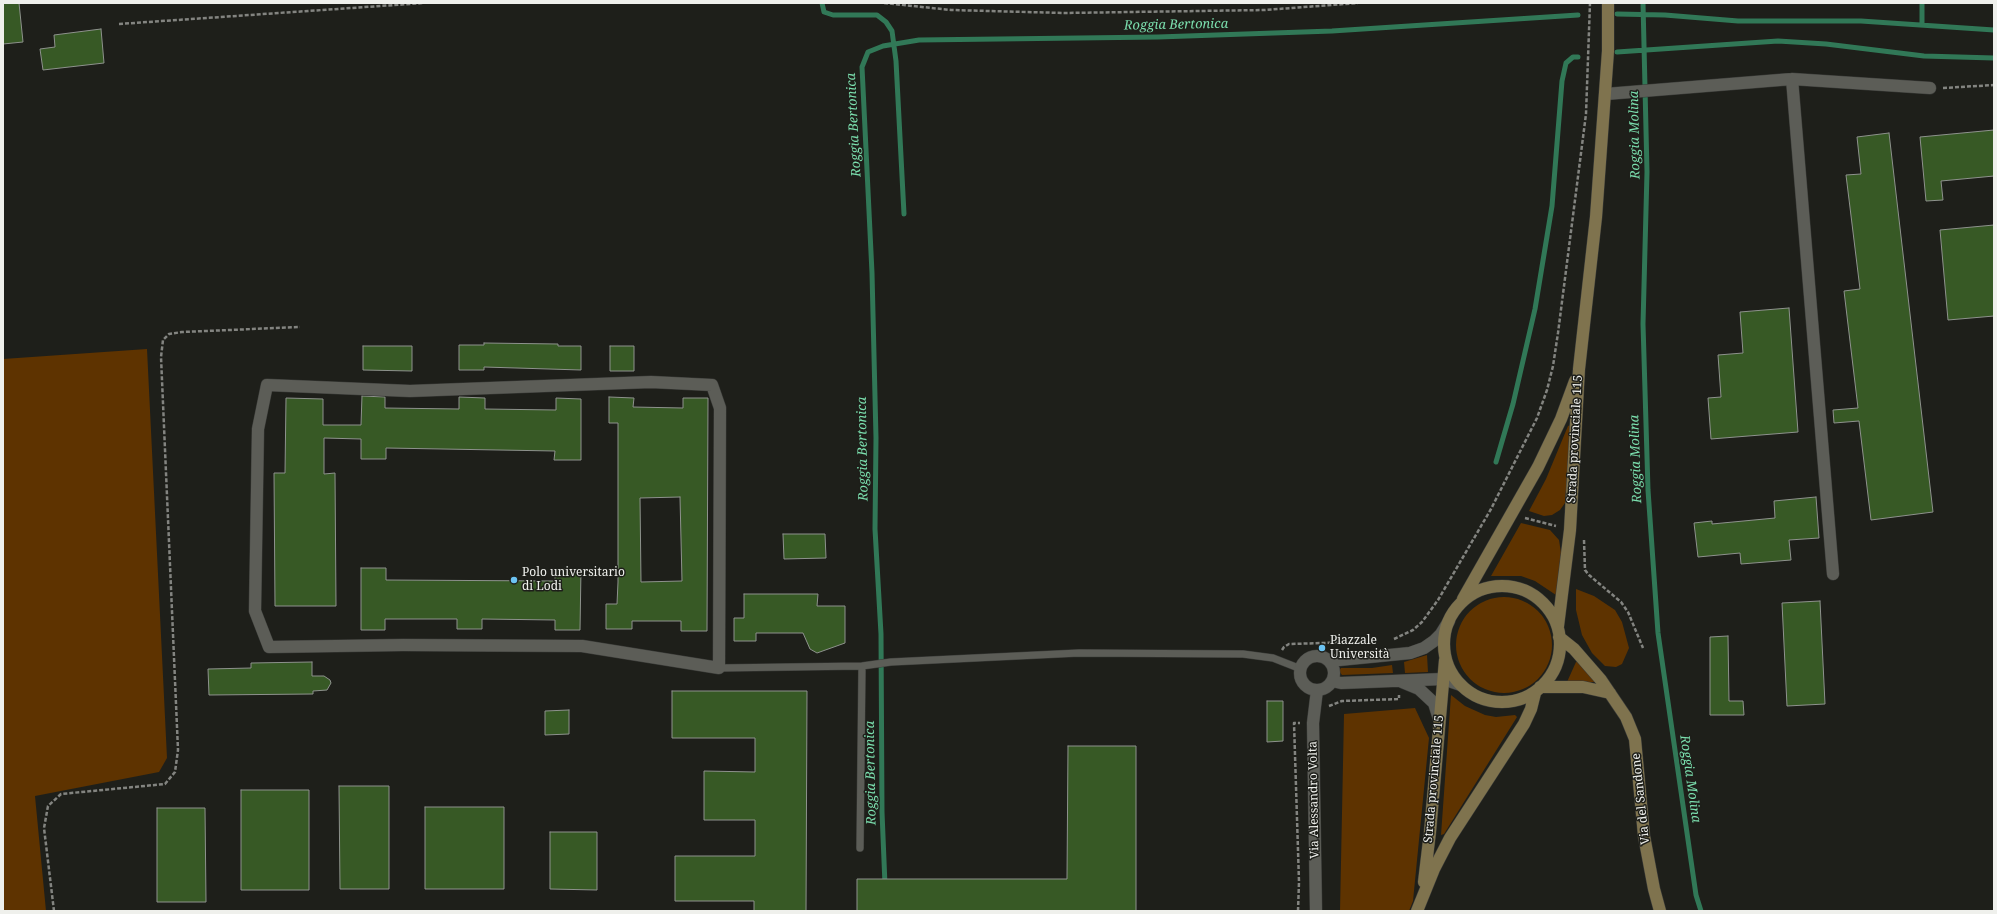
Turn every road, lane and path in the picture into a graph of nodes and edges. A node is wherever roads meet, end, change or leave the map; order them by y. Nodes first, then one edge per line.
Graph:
1 (424, 3) edge
2 (884, 3) edge
3 (1358, 3) edge
4 (1590, 3) edge
5 (1608, 3) edge
6 (119, 24) dead end
7 (1792, 79) junction
8 (1994, 85) edge
9 (1930, 88) joint
10 (1606, 94) junction
11 (300, 327) dead end
12 (1579, 368) junction
13 (1833, 574) dead end
14 (1460, 604) junction
15 (1449, 621) junction
16 (1558, 632) junction
17 (1393, 639) junction
18 (1386, 640) dead end
19 (1358, 642) dead end
20 (1397, 656) junction
21 (1446, 658) junction
22 (1280, 660) junction
23 (1329, 661) junction
24 (862, 666) junction
25 (718, 668) junction
26 (1301, 669) junction
27 (1444, 679) junction
28 (1332, 681) junction
29 (1399, 681) junction
30 (1461, 685) junction
31 (1316, 690) junction
32 (1538, 690) junction
33 (1610, 693) junction
34 (1327, 710) dead end
35 (1439, 719) junction
36 (1312, 723) junction
37 (860, 848) dead end
38 (1421, 899) junction
39 (54, 911) edge
40 (1298, 911) edge
41 (1316, 911) edge
42 (1417, 911) edge
43 (1660, 911) edge

1 - 6 path
2 - 3 path
4 - 17 path
5 - 10 main road
7 - 9 street
7 - 10 street
7 - 13 street
8 - 9 path
10 - 12 main road
11 - 39 path
12 - 14 main road, Strada provinciale 115
12 - 16 main road, Strada provinciale 115
14 - 15 main road
14 - 16 main road
15 - 20 street
15 - 21 main road
16 - 32 main road
16 - 33 main road, Via del Sandone
17 - 18 path
17 - 20 path
19 - 22 path
20 - 23 street
21 - 27 main road, Strada provinciale 115
21 - 30 main road
22 - 24 lane
22 - 26 lane
23 - 26 street
23 - 28 street
24 - 25 lane
24 - 37 lane
25 - 25 street
26 - 31 street
27 - 29 street
27 - 30 street
27 - 35 main road, Strada provinciale 115
28 - 29 street
28 - 31 street
29 - 34 path
29 - 35 street
30 - 32 main road
31 - 36 street, Via Alessandro Volta
32 - 33 main road
32 - 38 main road, Strada provinciale 115
33 - 43 main road, Via del Sandone
35 - 38 main road, Strada provinciale 115
36 - 40 path
36 - 41 street, Via Alessandro Volta
38 - 42 main road, Strada provinciale 115

